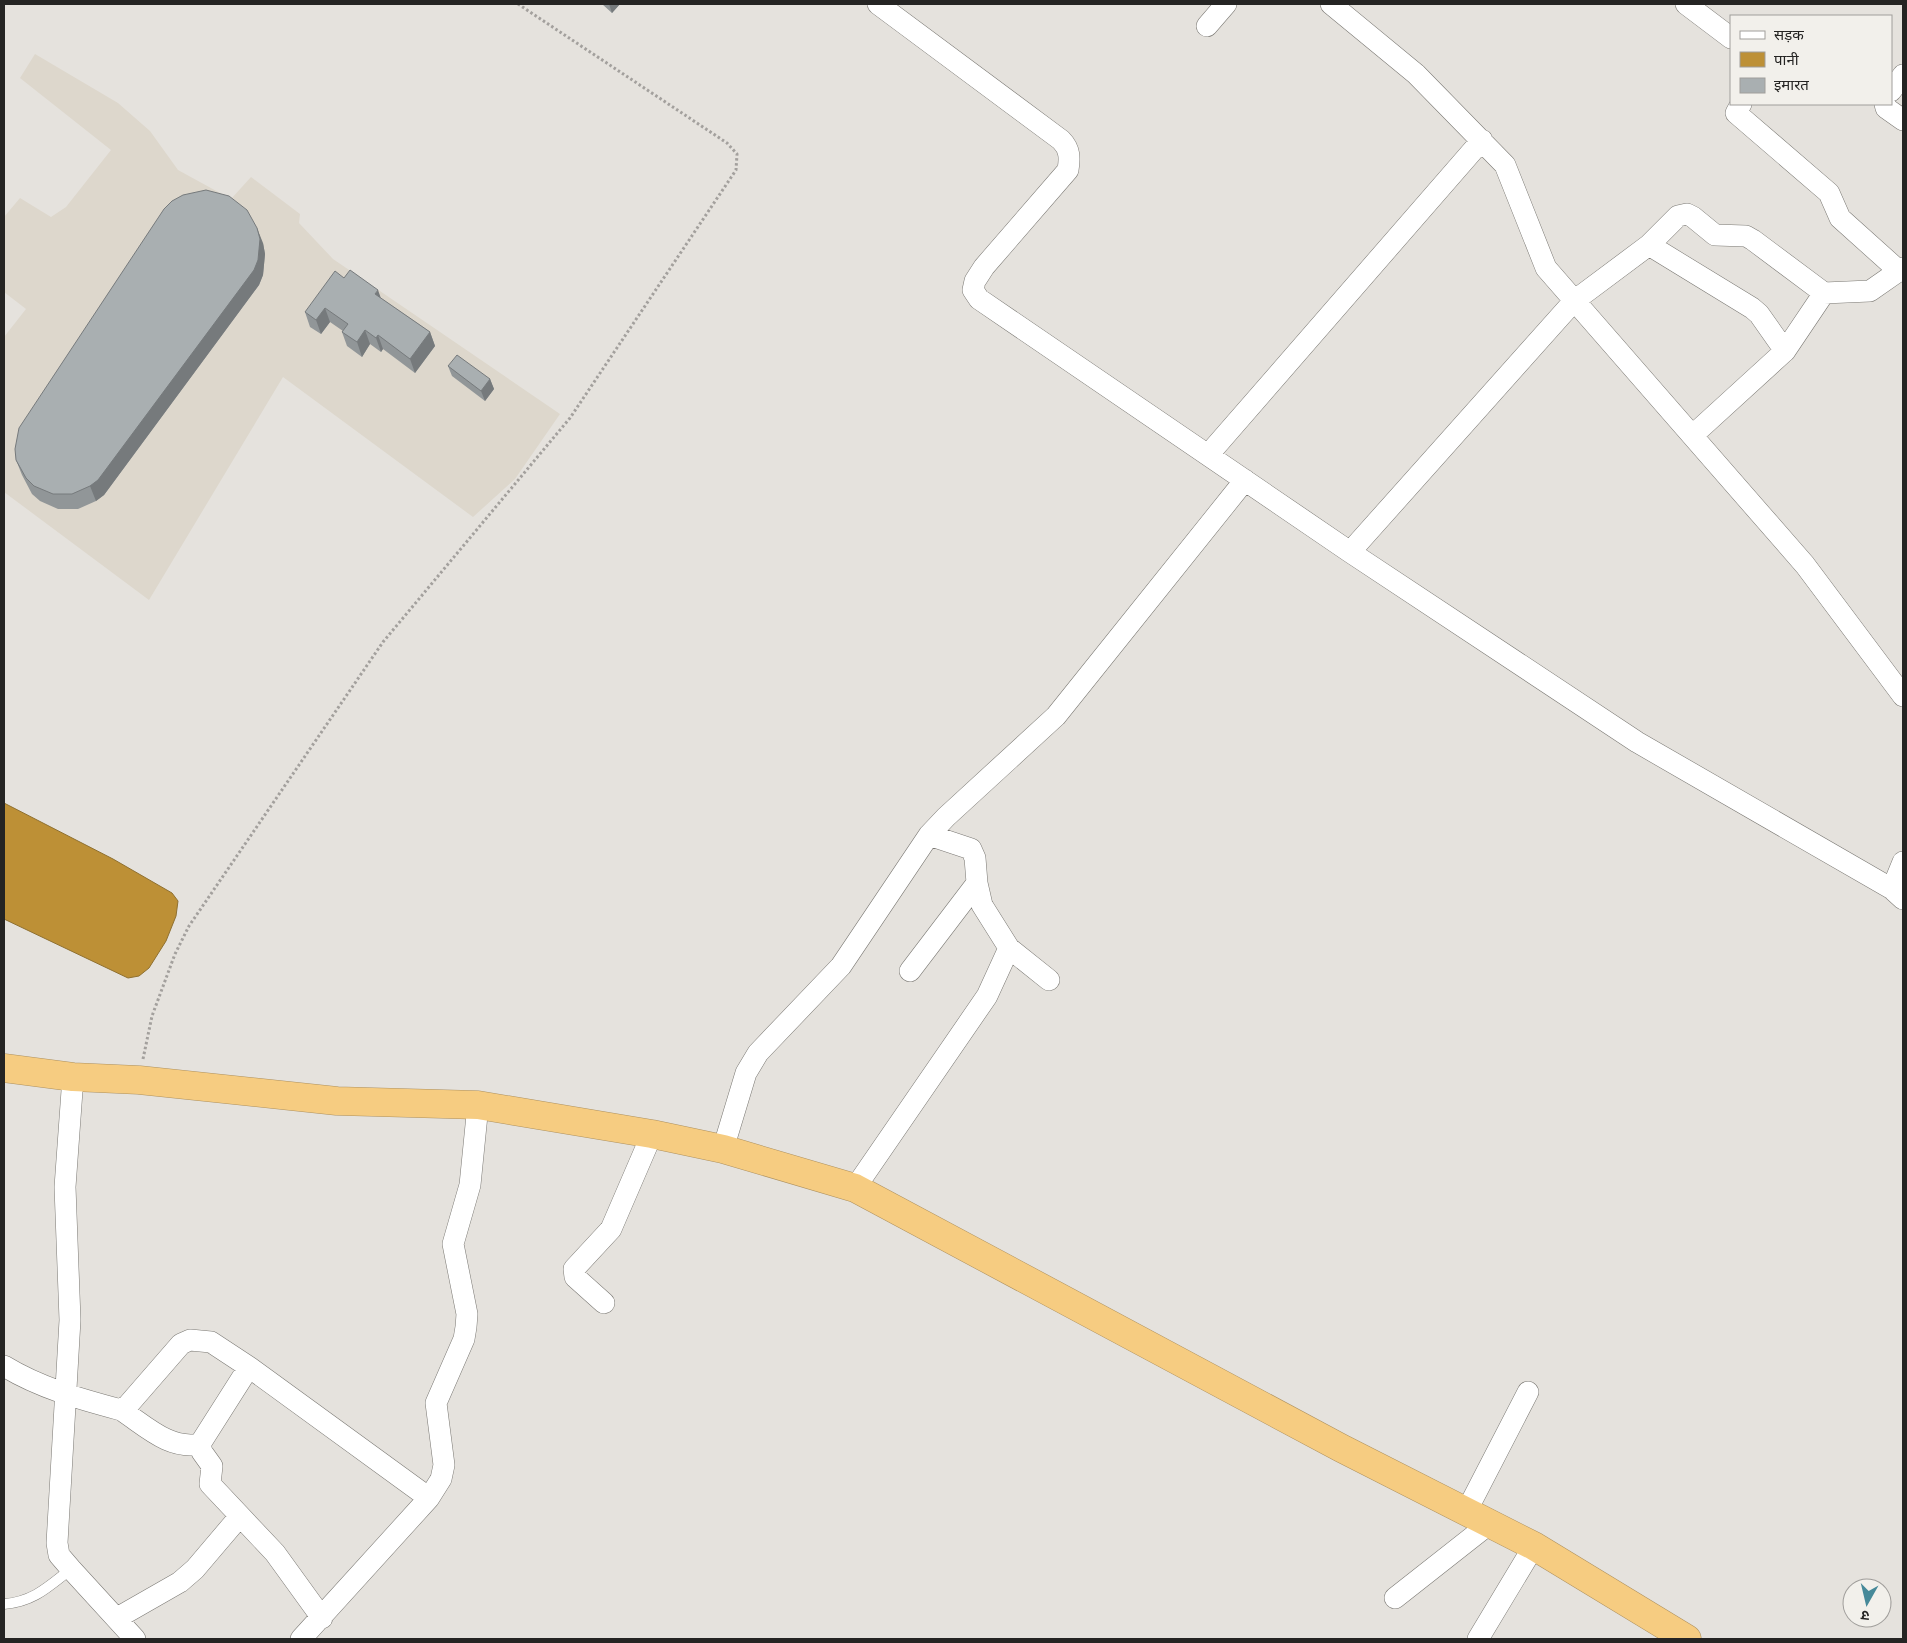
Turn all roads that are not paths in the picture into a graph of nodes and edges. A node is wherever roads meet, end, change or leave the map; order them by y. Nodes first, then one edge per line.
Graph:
1 (878, 4) edge
2 (1226, 4) edge
3 (1331, 4) edge
4 (1686, 4) edge
5 (1207, 26) dead end
6 (1730, 37) edge
7 (1903, 75) edge
8 (1892, 90) edge
9 (1740, 105) edge
10 (1885, 105) edge
11 (1903, 120) edge
12 (1482, 140) junction
13 (1649, 245) junction
14 (1901, 270) edge
15 (1824, 293) junction
16 (1574, 301) junction
17 (1785, 350) junction
18 (1693, 435) junction
19 (1208, 455) junction
20 (1245, 480) junction
21 (1350, 552) junction
22 (1903, 696) edge
23 (929, 835) junction
24 (1903, 862) edge
25 (976, 883) junction
26 (1897, 894) edge
27 (1009, 948) junction
28 (910, 971) dead end
29 (1049, 980) dead end
30 (4, 1068) edge
31 (73, 1077) junction
32 (478, 1105) junction
33 (652, 1134) junction
34 (723, 1149) junction
35 (855, 1188) junction
36 (604, 1303) dead end
37 (4, 1366) edge
38 (249, 1367) junction
39 (1528, 1392) dead end
40 (64, 1394) junction
41 (121, 1410) junction
42 (200, 1444) junction
43 (429, 1498) junction
44 (240, 1516) junction
45 (1477, 1518) junction
46 (1534, 1546) junction
47 (71, 1569) junction
48 (1396, 1598) dead end
49 (4, 1604) edge
50 (118, 1618) junction
51 (322, 1618) junction
52 (307, 1638) edge
53 (135, 1639) edge
54 (1478, 1639) edge
55 (1687, 1639) edge

1 - 19 street
2 - 5 street
3 - 12 street
4 - 6 street
7 - 8 street
9 - 14 street
10 - 11 street
12 - 16 street
12 - 19 street
13 - 15 street
13 - 16 street
13 - 17 street
14 - 15 street
15 - 17 street
16 - 18 street
16 - 21 street
17 - 18 street
18 - 22 street
19 - 20 street
20 - 21 street
20 - 23 street
21 - 26 street
23 - 25 street
23 - 34 street
24 - 26 street
25 - 27 street
25 - 28 street
27 - 29 street
27 - 35 street
30 - 31 highway
31 - 32 highway
31 - 40 street
32 - 33 highway
32 - 43 street
33 - 34 highway
33 - 36 street
34 - 35 highway
35 - 45 highway
37 - 40 street
38 - 41 street
38 - 42 street
38 - 43 street
39 - 45 street
40 - 41 street
40 - 47 street
41 - 42 street
42 - 44 street
43 - 51 street
44 - 50 street
44 - 51 street
45 - 46 highway
45 - 48 street
46 - 54 street
46 - 55 highway
47 - 49 lane
47 - 50 street
50 - 53 street
51 - 52 street

